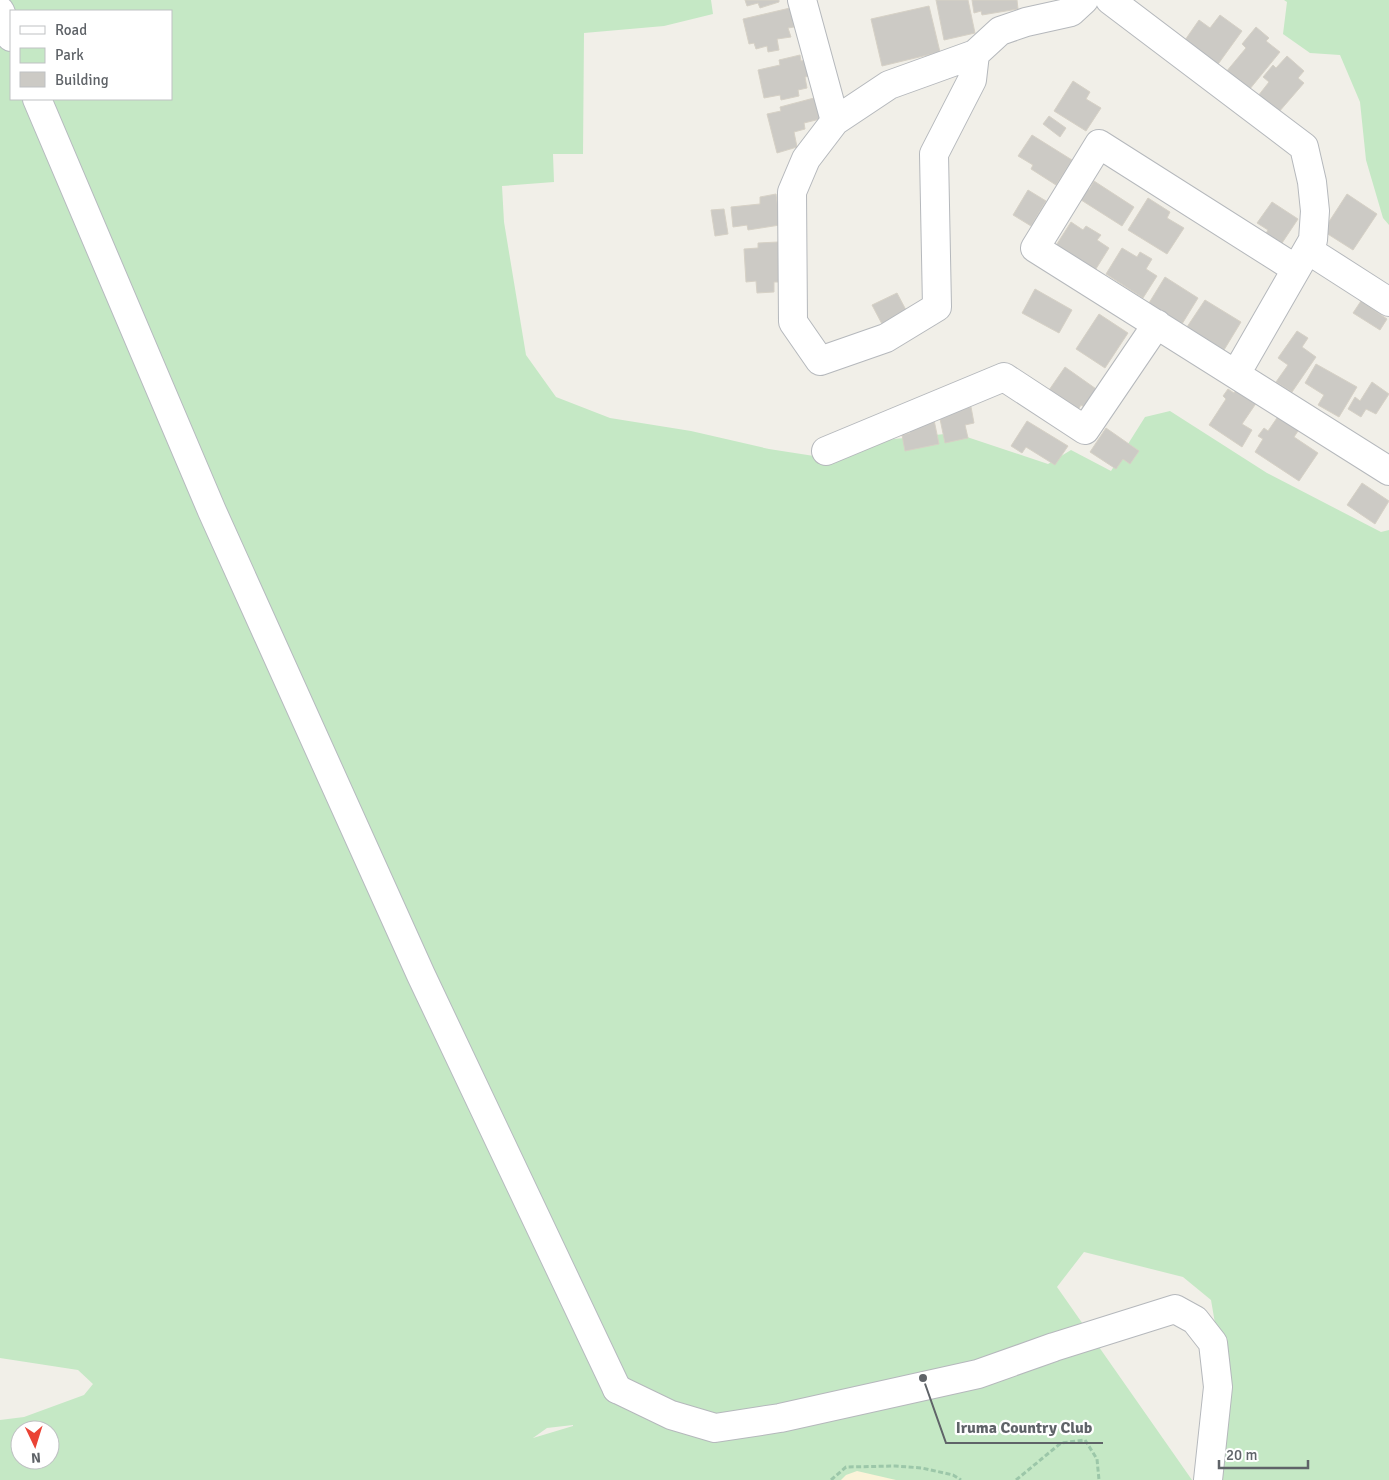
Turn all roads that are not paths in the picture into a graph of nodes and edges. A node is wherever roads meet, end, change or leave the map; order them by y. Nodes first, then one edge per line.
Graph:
1 (802, 0) edge
2 (1084, 0) edge
3 (1110, 0) edge
4 (0, 11) edge
5 (10, 35) edge
6 (975, 54) junction
7 (37, 100) edge
8 (834, 121) junction
9 (1302, 260) junction
10 (1389, 302) edge
11 (1157, 324) junction
12 (1236, 374) junction
13 (826, 451) dead end
14 (1389, 471) edge
15 (1208, 1480) edge

1 - 8 street
2 - 6 street
3 - 9 street
4 - 5 street
6 - 8 street
6 - 8 street
7 - 15 street
9 - 10 street
9 - 11 street
9 - 12 street
11 - 12 street
11 - 13 street
12 - 14 street

